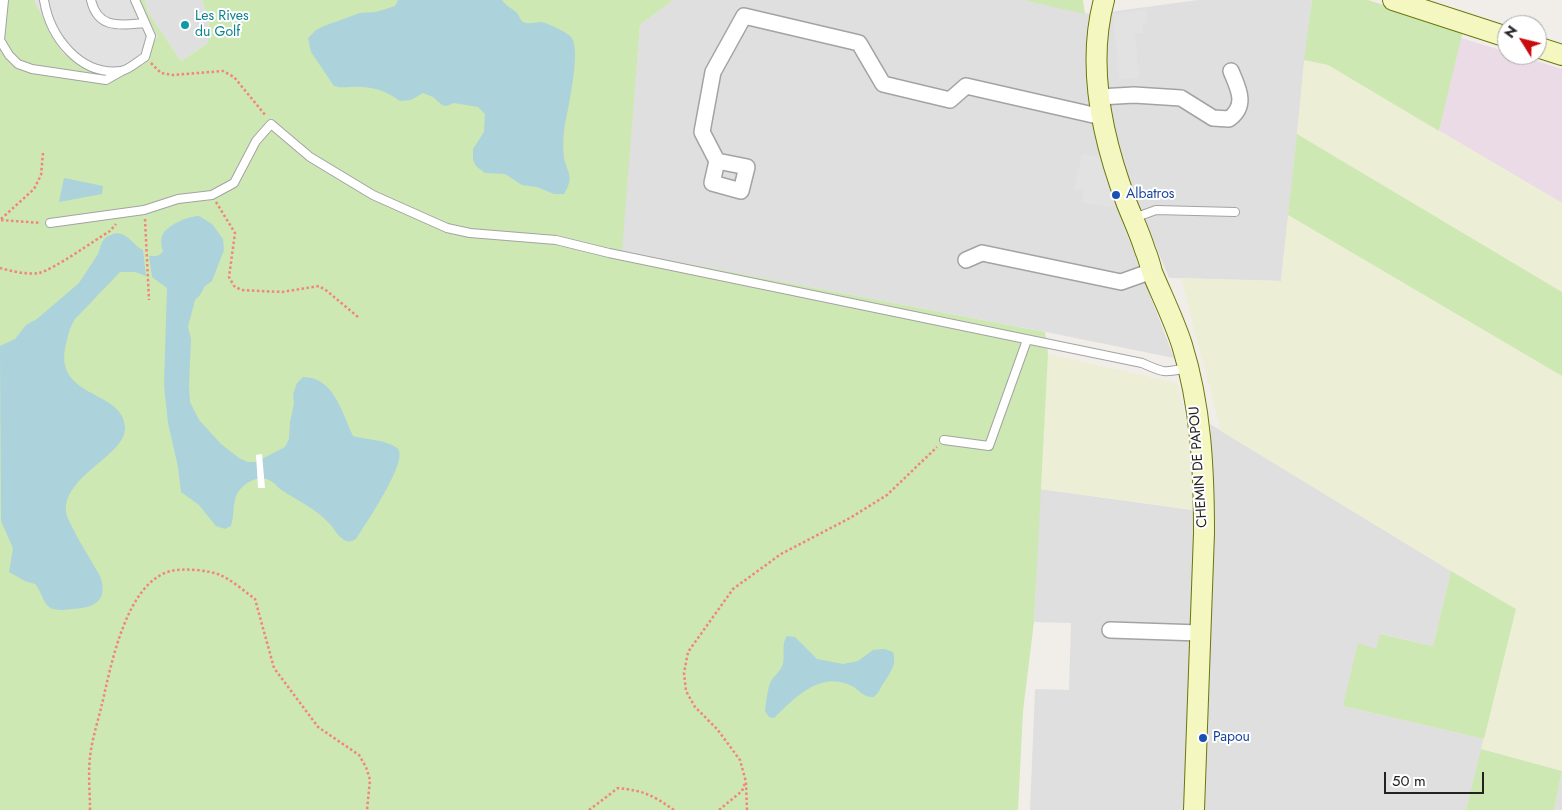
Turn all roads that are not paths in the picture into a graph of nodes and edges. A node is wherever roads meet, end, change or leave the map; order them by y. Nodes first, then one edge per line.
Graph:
1 (4, 0) edge
2 (44, 0) edge
3 (91, 0) edge
4 (134, 0) edge
5 (1104, 0) edge
6 (1393, 0) edge
7 (1097, 10) edge
8 (145, 23) junction
9 (1497, 34) edge
10 (1547, 50) edge
11 (1562, 55) edge
12 (1231, 70) dead end
13 (123, 71) junction
14 (1099, 97) junction
15 (1102, 118) junction
16 (717, 161) dead end
17 (1235, 212) dead end
18 (1133, 219) junction
19 (50, 223) road end
20 (966, 260) dead end
21 (1152, 271) junction
22 (1027, 340) junction
23 (1188, 368) junction
24 (944, 440) road end
25 (1110, 630) dead end
26 (1200, 633) junction
27 (1194, 810) edge

1 - 13 lane
2 - 13 lane
3 - 8 lane
4 - 8 lane
5 - 7 street, CHEMIN DE PAPOU
6 - 9 street
7 - 14 street, CHEMIN DE PAPOU
8 - 13 lane
10 - 11 street
12 - 14 street
14 - 15 street, CHEMIN DE PAPOU
15 - 16 street
15 - 18 street, CHEMIN DE PAPOU
17 - 18 lane
18 - 21 street, CHEMIN DE PAPOU
19 - 22 lane
20 - 21 street
21 - 23 street, CHEMIN DE PAPOU
22 - 23 lane
22 - 24 lane
23 - 26 street, CHEMIN DE PAPOU
25 - 26 street
26 - 27 street, CHEMIN DE PAPOU

